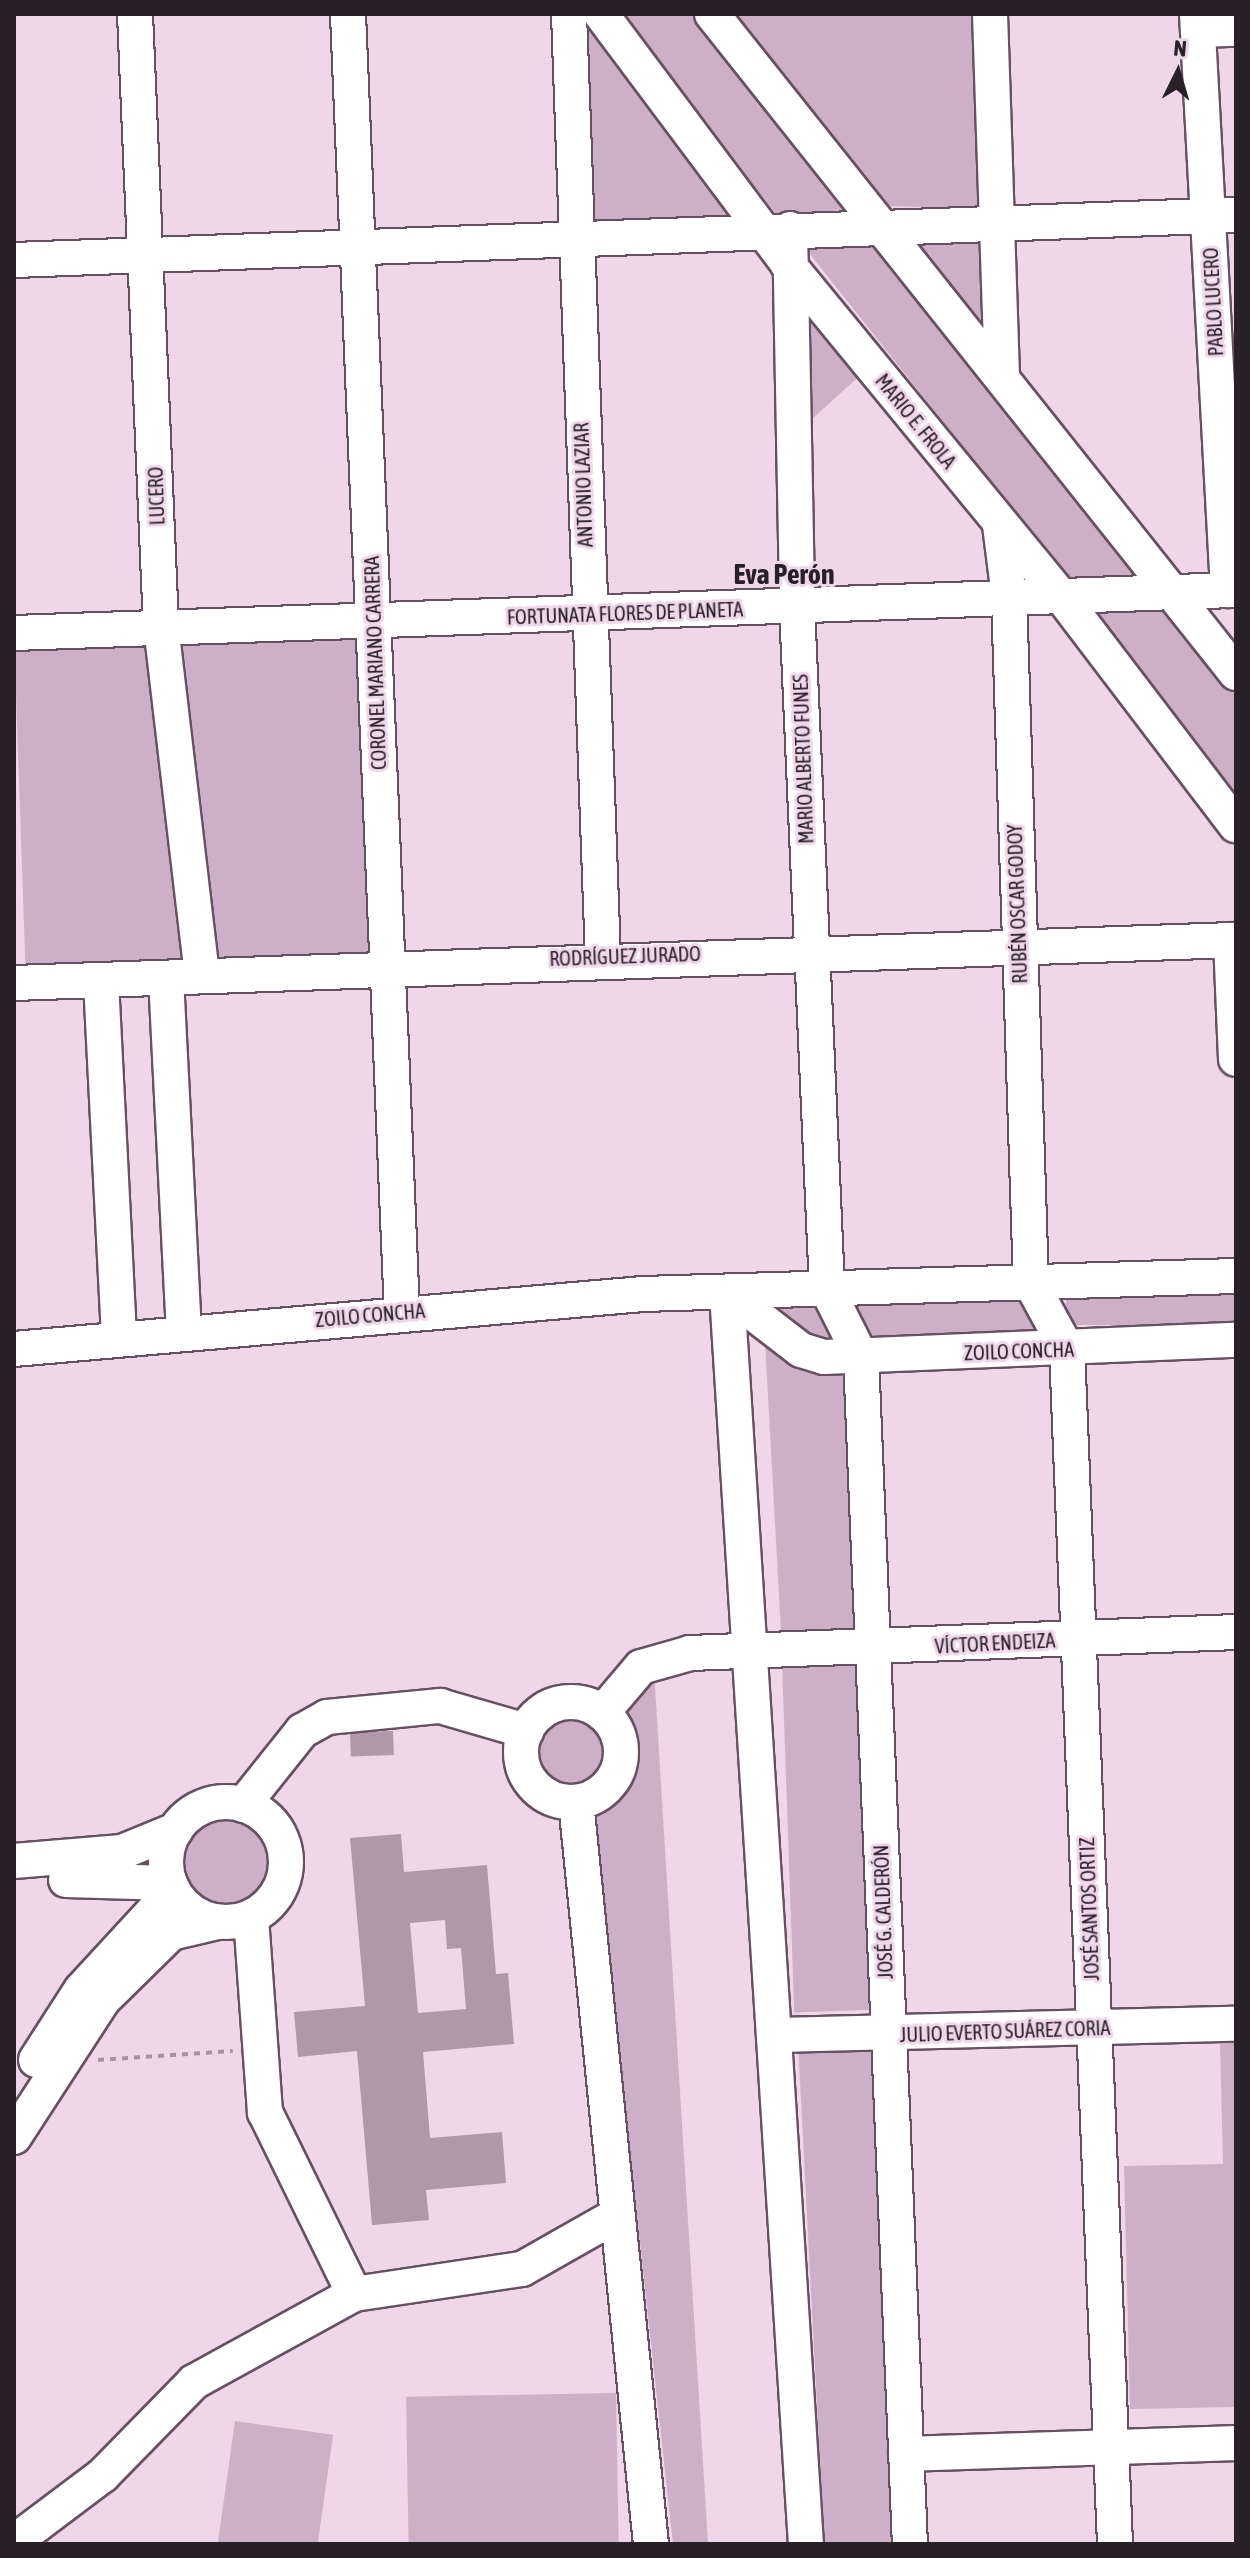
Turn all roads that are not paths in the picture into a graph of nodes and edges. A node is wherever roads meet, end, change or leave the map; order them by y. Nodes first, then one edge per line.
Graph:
1 (135, 14) edge
2 (348, 14) edge
3 (569, 14) edge
4 (601, 14) edge
5 (712, 14) edge
6 (990, 14) edge
7 (1197, 22) edge
8 (1236, 29) edge
9 (1222, 215) edge
10 (997, 221) junction
11 (879, 225) junction
12 (779, 229) junction
13 (576, 238) junction
14 (356, 247) junction
15 (146, 255) junction
16 (14, 260) edge
17 (788, 264) junction
18 (1002, 376) junction
19 (1227, 396) edge
20 (1000, 525) junction
21 (1232, 590) edge
22 (1174, 595) junction
23 (1009, 596) junction
24 (1062, 597) junction
25 (797, 607) junction
26 (587, 614) junction
27 (373, 622) junction
28 (161, 626) junction
29 (14, 633) edge
30 (1236, 673) edge
31 (1236, 825) edge
32 (1233, 940) edge
33 (1018, 946) junction
34 (810, 950) junction
35 (603, 957) junction
36 (388, 964) junction
37 (202, 976) junction
38 (166, 978) junction
39 (101, 981) junction
40 (14, 983) edge
41 (1236, 1059) edge
42 (1236, 1276) edge
43 (1031, 1283) junction
44 (827, 1289) junction
45 (727, 1293) junction
46 (402, 1312) junction
47 (184, 1331) junction
48 (119, 1337) junction
49 (1236, 1340) edge
50 (14, 1349) edge
51 (1067, 1349) junction
52 (861, 1357) junction
53 (1236, 1632) edge
54 (1080, 1638) junction
55 (874, 1649) junction
56 (754, 1650) junction
57 (602, 1713) junction
58 (526, 1731) junction
59 (576, 1802) junction
60 (243, 1805) junction
61 (176, 1830) junction
62 (14, 1861) edge
63 (14, 1883) edge
64 (171, 1886) junction
65 (234, 1919) junction
66 (1236, 2024) edge
67 (1093, 2028) junction
68 (888, 2034) junction
69 (774, 2035) junction
70 (14, 2095) edge
71 (14, 2137) edge
72 (617, 2215) junction
73 (354, 2294) junction
74 (1236, 2443) edge
75 (1111, 2446) junction
76 (906, 2454) junction
77 (14, 2542) edge
78 (651, 2544) edge
79 (806, 2544) edge
80 (910, 2544) edge
81 (1115, 2544) edge

1 - 15 street, LUCERO
2 - 14 street, CORONEL MARIANO CARRERA
3 - 13 street, ANTONIO LAZIAR
4 - 12 street, MARIO E. FROLA
5 - 11 street
6 - 10 street
7 - 8 street
7 - 9 street, PABLO LUCERO
9 - 10 street
9 - 19 street, PABLO LUCERO
10 - 11 street
10 - 18 street
11 - 12 street
11 - 18 street
12 - 13 street
12 - 17 street, MARIO E. FROLA
13 - 14 street
13 - 26 street, ANTONIO LAZIAR
14 - 15 street
14 - 27 street, CORONEL MARIANO CARRERA
15 - 16 street
15 - 28 street, LUCERO
17 - 20 street, MARIO E. FROLA
17 - 25 street, MARIO ALBERTO FUNES
18 - 22 street
19 - 21 street, PABLO LUCERO
20 - 23 street, RUBÉN OSCAR GODOY
20 - 24 street, MARIO E. FROLA
21 - 22 street, FORTUNATA FLORES DE PLANETA
22 - 24 street, FORTUNATA FLORES DE PLANETA
22 - 30 street
23 - 24 street, FORTUNATA FLORES DE PLANETA
23 - 25 street, FORTUNATA FLORES DE PLANETA
23 - 33 street, RUBÉN OSCAR GODOY
24 - 31 street, MARIO E. FROLA
25 - 26 street, FORTUNATA FLORES DE PLANETA
25 - 34 street, MARIO ALBERTO FUNES
26 - 27 street, FORTUNATA FLORES DE PLANETA
26 - 35 street, ANTONIO LAZIAR
27 - 28 street, FORTUNATA FLORES DE PLANETA
27 - 36 street, CORONEL MARIANO CARRERA
28 - 29 street, FORTUNATA FLORES DE PLANETA
28 - 37 street, LUCERO
32 - 33 street, RODRÍGUEZ JURADO
32 - 41 street
33 - 34 street, RODRÍGUEZ JURADO
33 - 43 street, RUBÉN OSCAR GODOY
34 - 35 street, RODRÍGUEZ JURADO
34 - 44 street, MARIO ALBERTO FUNES
35 - 36 street, RODRÍGUEZ JURADO
36 - 37 street, RODRÍGUEZ JURADO
36 - 46 street, CORONEL MARIANO CARRERA
37 - 38 street, RODRÍGUEZ JURADO
38 - 39 street, RODRÍGUEZ JURADO
38 - 47 street
39 - 40 street, RODRÍGUEZ JURADO
39 - 48 street
42 - 43 street, ZOILO CONCHA
43 - 44 street, ZOILO CONCHA
43 - 51 street, JOSÉ SANTOS ORTIZ
44 - 45 street, ZOILO CONCHA
44 - 52 street, JOSÉ G. CALDERÓN
45 - 46 street, ZOILO CONCHA
45 - 52 street, ZOILO CONCHA
45 - 56 street
46 - 47 street, ZOILO CONCHA
47 - 48 street, ZOILO CONCHA
48 - 50 street, ZOILO CONCHA
49 - 51 street, ZOILO CONCHA
51 - 52 street, ZOILO CONCHA
51 - 54 street, JOSÉ SANTOS ORTIZ
52 - 55 street, JOSÉ G. CALDERÓN
53 - 54 street, VÍCTOR ENDEIZA
54 - 55 street, VÍCTOR ENDEIZA
54 - 67 street, JOSÉ SANTOS ORTIZ
55 - 56 street, VÍCTOR ENDEIZA
55 - 68 street, JOSÉ G. CALDERÓN
56 - 57 street, VÍCTOR ENDEIZA
56 - 69 street
57 - 58 street
57 - 59 street
58 - 59 street
58 - 60 street
59 - 72 street
60 - 61 street
60 - 65 street
61 - 62 street
61 - 64 street
63 - 64 street
64 - 65 street
64 - 70 street
65 - 71 street
65 - 73 street
66 - 67 street, JULIO EVERTO SUÁREZ CORIA
67 - 68 street, JULIO EVERTO SUÁREZ CORIA
67 - 75 street, JOSÉ SANTOS ORTIZ
68 - 69 street, JULIO EVERTO SUÁREZ CORIA
68 - 76 street, JOSÉ G. CALDERÓN
69 - 79 street
72 - 73 street
72 - 78 street
73 - 77 street
74 - 75 street
75 - 76 street
75 - 81 street, JOSÉ SANTOS ORTIZ
76 - 80 street, JOSÉ G. CALDERÓN

